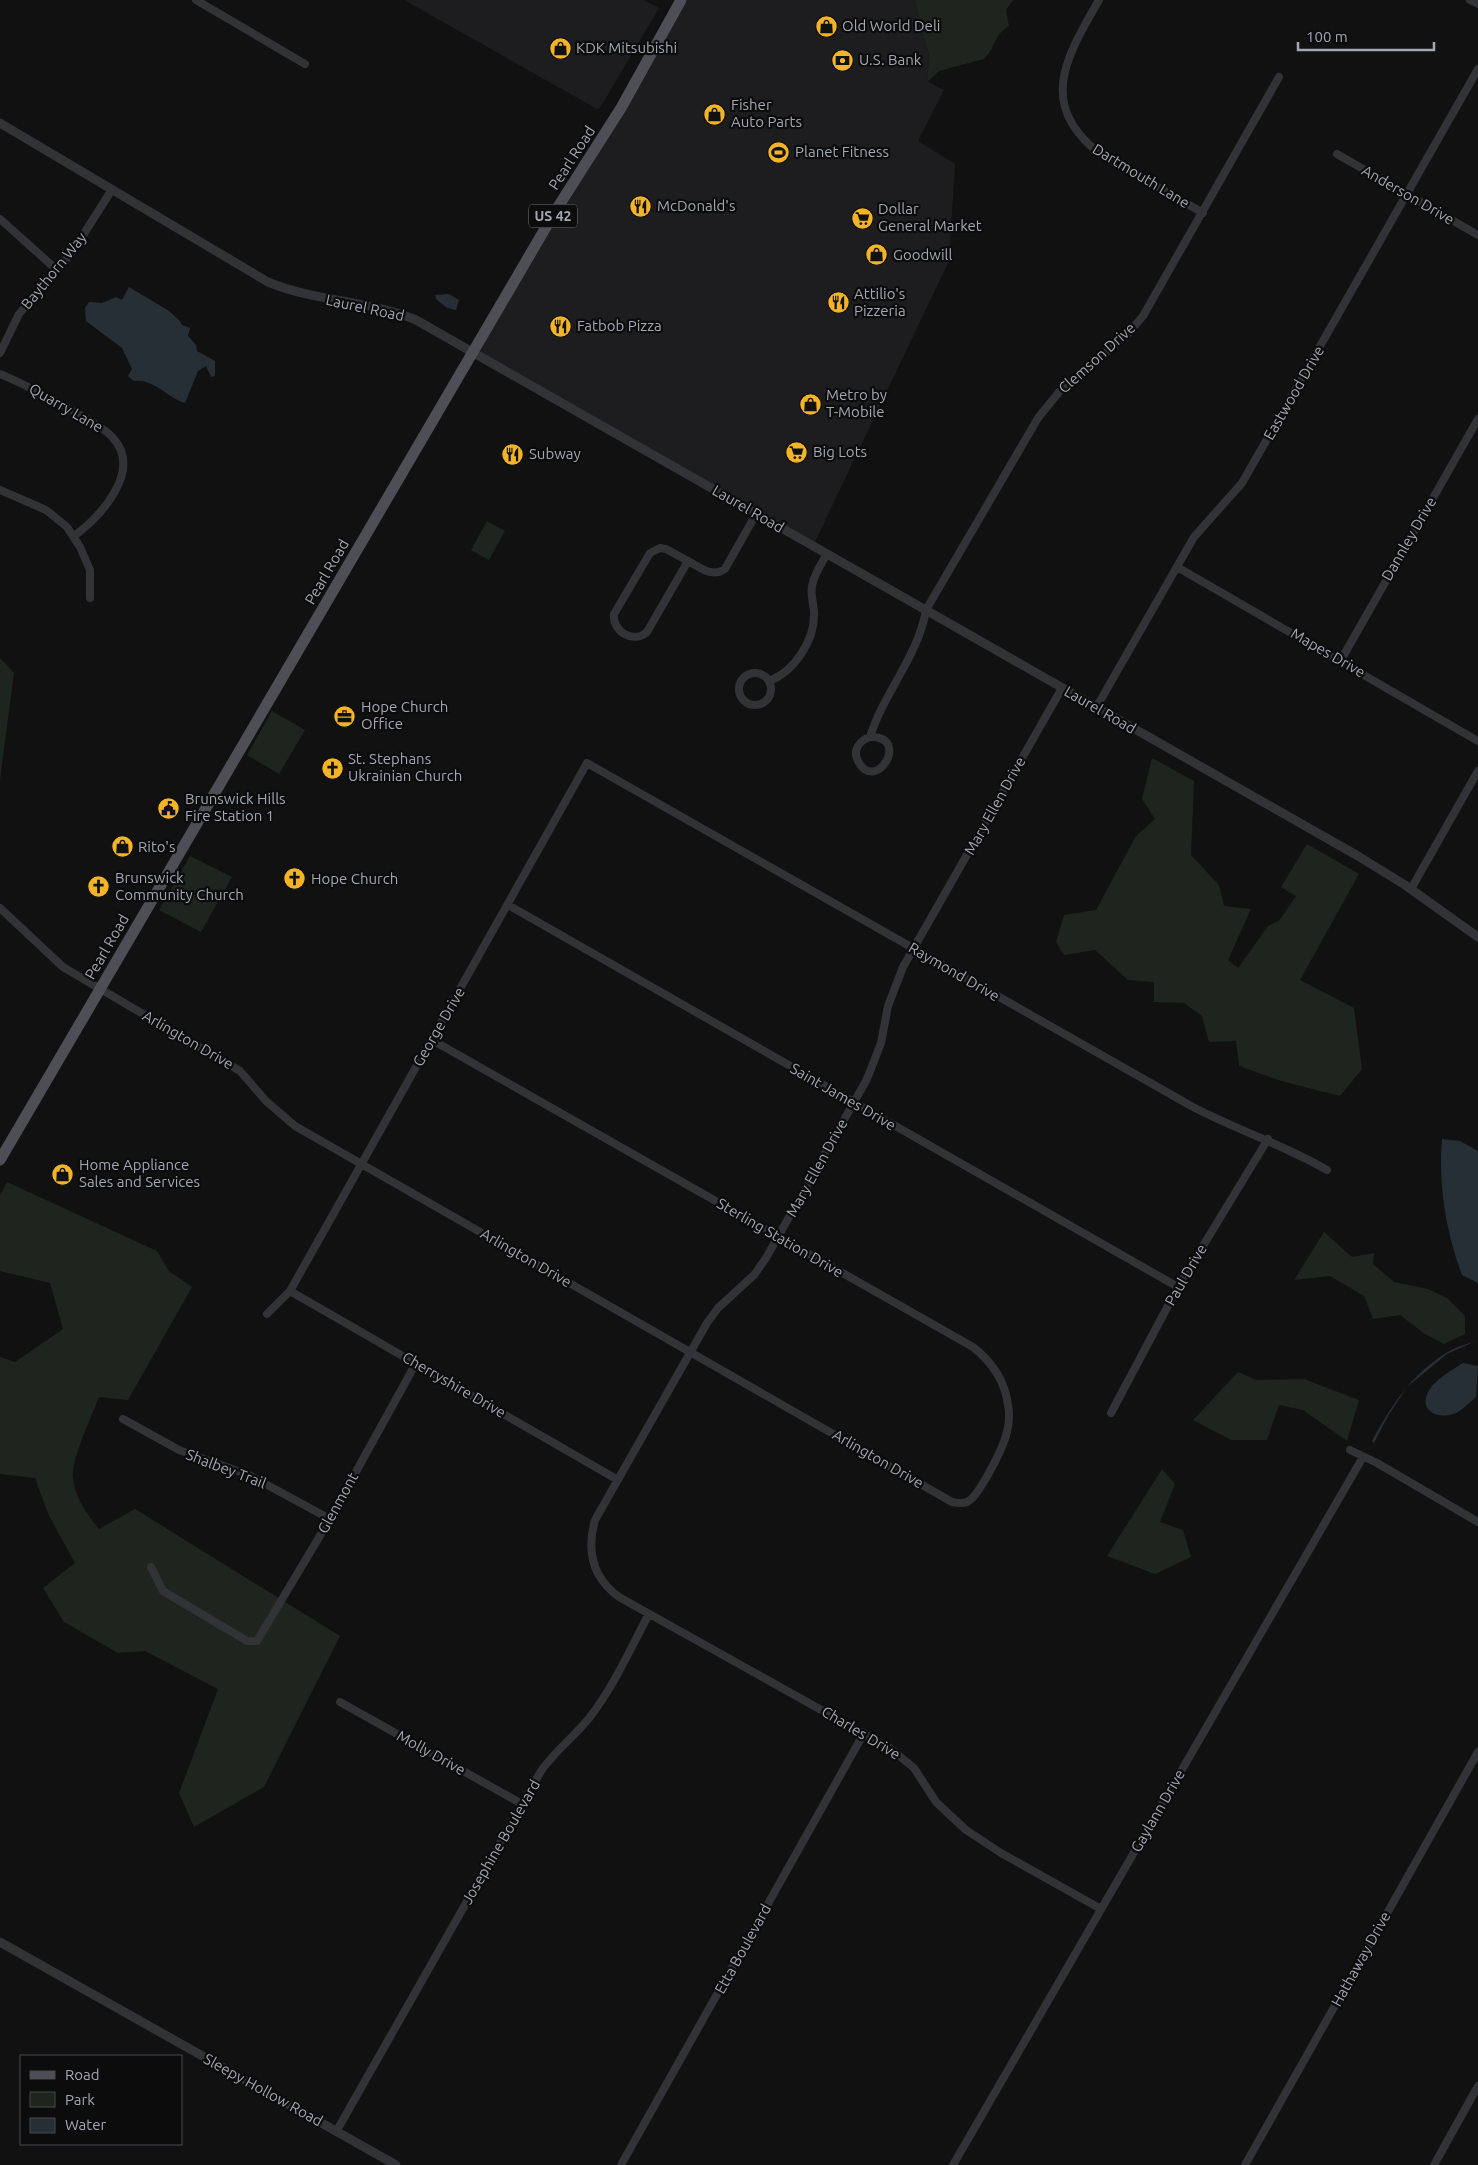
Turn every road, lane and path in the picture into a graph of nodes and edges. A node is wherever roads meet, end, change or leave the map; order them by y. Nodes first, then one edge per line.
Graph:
1 (196, 0) edge
2 (681, 0) edge
3 (1099, 0) edge
4 (1470, 0) edge
5 (1478, 4) edge
6 (305, 64) dead end
7 (1478, 69) edge
8 (1279, 77) dead end
9 (0, 123) edge
10 (1337, 154) dead end
11 (111, 190) junction
12 (1407, 194) junction
13 (1203, 213) junction
14 (0, 219) edge
15 (1478, 235) edge
16 (57, 270) junction
17 (0, 353) edge
18 (474, 353) junction
19 (0, 374) edge
20 (1478, 419) edge
21 (0, 490) edge
22 (756, 514) junction
23 (74, 536) junction
24 (827, 554) junction
25 (688, 561) junction
26 (1177, 567) junction
27 (90, 598) dead end
28 (926, 610) junction
29 (1341, 660) junction
30 (769, 681) junction
31 (1062, 688) junction
32 (1096, 708) junction
33 (870, 737) junction
34 (1478, 741) edge
35 (587, 763) joint
36 (1478, 771) edge
37 (1411, 890) junction
38 (508, 905) junction
39 (0, 908) edge
40 (1478, 937) edge
41 (914, 949) junction
42 (100, 989) junction
43 (432, 1040) junction
44 (853, 1103) junction
45 (1268, 1139) junction
46 (0, 1160) edge
47 (362, 1164) junction
48 (1326, 1170) dead end
49 (778, 1236) junction
50 (1178, 1287) junction
51 (290, 1291) junction
52 (267, 1314) dead end
53 (690, 1352) junction
54 (416, 1363) junction
55 (1111, 1413) dead end
56 (123, 1419) dead end
57 (1350, 1450) dead end
58 (1363, 1457) junction
59 (618, 1480) junction
60 (968, 1502) joint
61 (330, 1519) junction
62 (1478, 1522) edge
63 (151, 1567) dead end
64 (649, 1614) junction
65 (340, 1702) dead end
66 (864, 1733) junction
67 (1478, 1752) edge
68 (522, 1804) junction
69 (1101, 1909) junction
70 (0, 1942) edge
71 (1478, 2086) edge
72 (336, 2132) junction
73 (396, 2165) edge
74 (621, 2165) edge
75 (953, 2165) edge
76 (1245, 2165) edge
77 (1434, 2165) edge

1 - 6 street
2 - 18 main road, Pearl Road / US 42
3 - 13 street, Dartmouth Lane
4 - 5 street
7 - 12 street, Eastwood Drive
8 - 13 street, Clemson Drive
9 - 11 street, Laurel Road
10 - 12 street, Anderson Drive
11 - 16 street, Baythorn Way
11 - 18 street, Laurel Road
12 - 15 street, Anderson Drive
12 - 26 street, Eastwood Drive
13 - 28 street, Clemson Drive
14 - 16 street
16 - 17 street, Baythorn Way
18 - 22 street, Laurel Road
18 - 42 main road, Pearl Road / US 42
19 - 23 street, Quarry Lane
20 - 29 street, Dannley Drive
21 - 23 street
22 - 24 street, Laurel Road
22 - 25 street
23 - 27 street
24 - 28 street, Laurel Road
24 - 30 street
25 - 25 street
26 - 29 street, Mapes Drive
26 - 32 street, Eastwood Drive
28 - 31 street, Laurel Road
28 - 33 street, Clemson Drive
29 - 34 street, Mapes Drive
30 - 30 street
31 - 32 street, Laurel Road
31 - 41 street, Mary Ellen Drive
32 - 37 street, Laurel Road
33 - 33 street
35 - 38 street, George Drive
35 - 41 street, Raymond Drive
36 - 37 street
37 - 40 street, Laurel Road
38 - 43 street, George Drive
38 - 44 street, Saint James Drive
39 - 42 street, Arlington Drive
41 - 44 street, Mary Ellen Drive
41 - 45 street, Raymond Drive
42 - 46 main road, Pearl Road / US 42
42 - 47 street, Arlington Drive
43 - 47 street, George Drive
43 - 49 street, Sterling Station Drive
44 - 49 street, Mary Ellen Drive
44 - 50 street, Saint James Drive
45 - 48 street, Raymond Drive
45 - 50 street, Paul Drive
47 - 51 street, George Drive
47 - 53 street, Arlington Drive
49 - 53 street, Mary Ellen Drive
49 - 60 street, Sterling Station Drive
50 - 55 street, Paul Drive
51 - 52 street, George Drive
51 - 54 street, Cherryshire Drive
53 - 59 street, Mary Ellen Drive
53 - 60 street, Arlington Drive
54 - 59 street, Cherryshire Drive
54 - 61 street, Glenmont
56 - 61 street, Shalbey Trail
57 - 58 street
58 - 62 street
58 - 69 street, Gaylann Drive
59 - 64 street, Mary Ellen Drive
61 - 63 street, Glenmont
64 - 66 street, Charles Drive
64 - 68 street, Josephine Boulevard
65 - 68 street, Molly Drive
66 - 69 street, Charles Drive
66 - 74 street, Etta Boulevard
67 - 76 street, Hathaway Drive
68 - 72 street, Josephine Boulevard
69 - 75 street, Gaylann Drive
70 - 72 street, Sleepy Hollow Road
71 - 77 street
72 - 73 street, Sleepy Hollow Road

